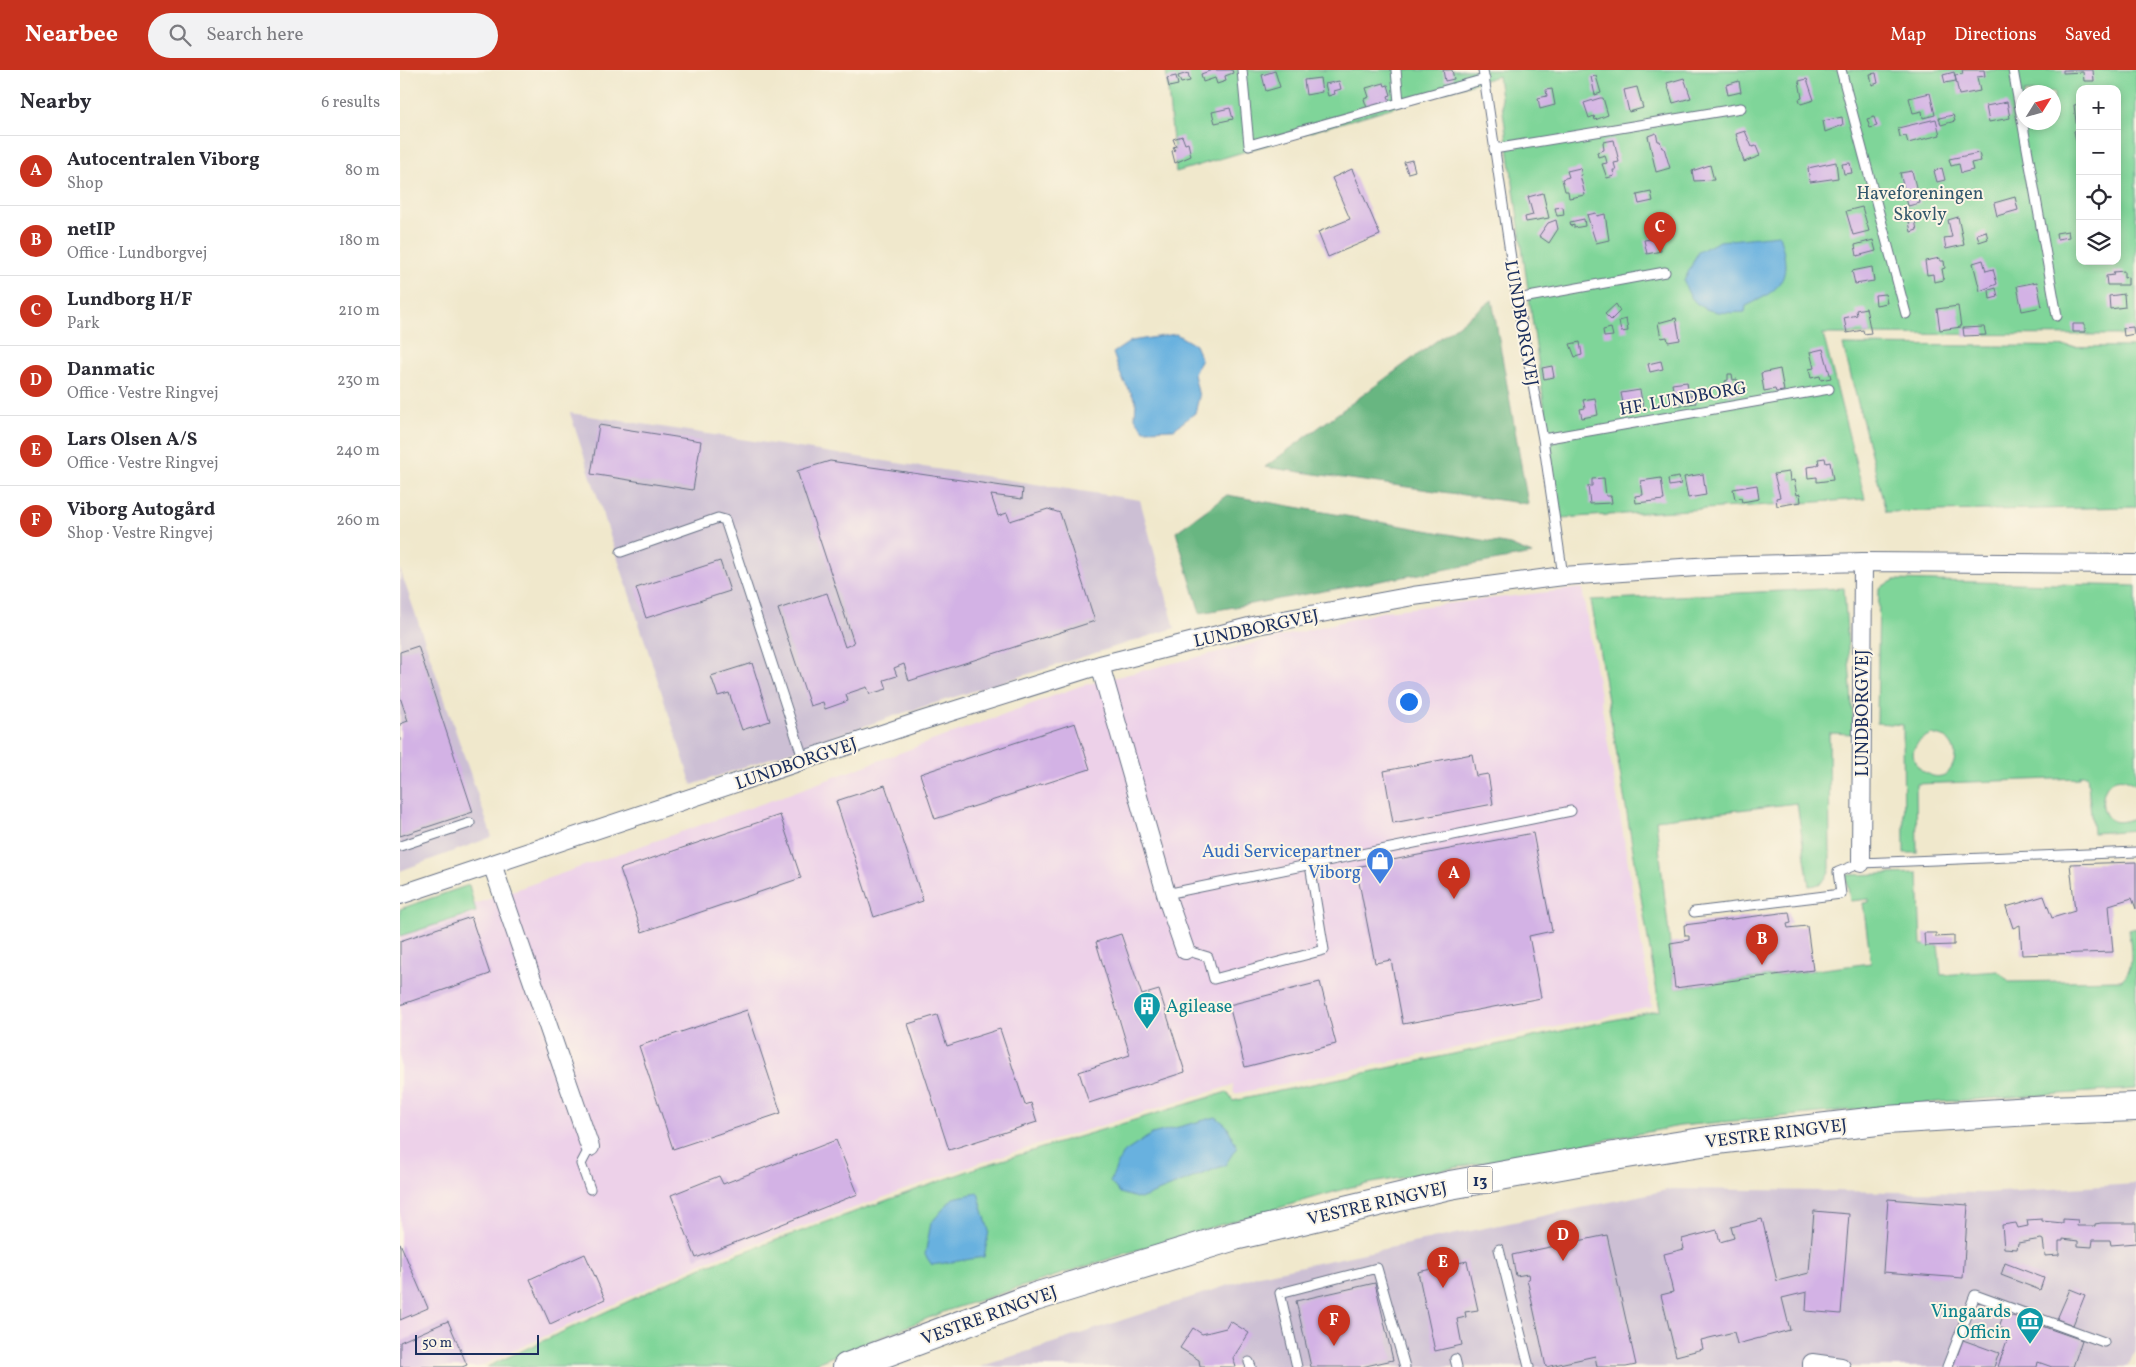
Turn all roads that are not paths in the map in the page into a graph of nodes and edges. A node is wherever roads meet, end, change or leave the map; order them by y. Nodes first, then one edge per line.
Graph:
1 (1242, 70) edge
2 (1396, 70) edge
3 (1841, 70) edge
4 (2013, 70) edge
5 (1484, 74) edge
6 (1399, 102) junction
7 (1741, 108) dead end
8 (1494, 149) junction
9 (1666, 272) dead end
10 (1517, 299) junction
11 (1906, 314) dead end
12 (2057, 316) dead end
13 (1829, 388) dead end
14 (1543, 438) junction
15 (620, 552) dead end
16 (1863, 562) junction
17 (2136, 564) edge
18 (1563, 576) junction
19 (1100, 665) junction
20 (804, 761) junction
21 (1571, 811) dead end
22 (470, 823) dead end
23 (400, 846) edge
24 (2136, 852) edge
25 (1860, 863) junction
26 (492, 864) junction
27 (1310, 865) junction
28 (1166, 894) junction
29 (400, 895) edge
30 (1694, 912) dead end
31 (1185, 950) joint
32 (2136, 1107) edge
33 (590, 1147) joint
34 (590, 1189) dead end
35 (1499, 1249) dead end
36 (2104, 1342) dead end
37 (847, 1367) edge
38 (1297, 1367) edge
39 (1405, 1367) edge
40 (1529, 1367) edge
41 (1812, 1367) edge
42 (1841, 1367) edge
43 (1947, 1367) edge

1 - 6 lane
2 - 6 lane
3 - 11 lane
4 - 12 lane
5 - 6 lane
5 - 8 lane, LUNDBORGVEJ
7 - 8 lane
8 - 10 lane, LUNDBORGVEJ
9 - 10 lane
10 - 14 lane, LUNDBORGVEJ
13 - 14 lane, HF. LUNDBORG
14 - 18 lane, LUNDBORGVEJ
15 - 20 lane
16 - 17 street, LUNDBORGVEJ
16 - 18 street, LUNDBORGVEJ
16 - 25 street, LUNDBORGVEJ
18 - 19 street, LUNDBORGVEJ
19 - 20 street, LUNDBORGVEJ
19 - 28 street
20 - 26 street, LUNDBORGVEJ
21 - 27 lane
22 - 23 lane
24 - 25 lane
25 - 30 lane
26 - 29 street, LUNDBORGVEJ
26 - 33 street
27 - 28 lane
27 - 31 lane
28 - 31 street
32 - 37 main road, VESTRE RINGVEJ / 13
33 - 34 lane
35 - 40 lane
36 - 43 lane
38 - 39 lane
41 - 42 street

